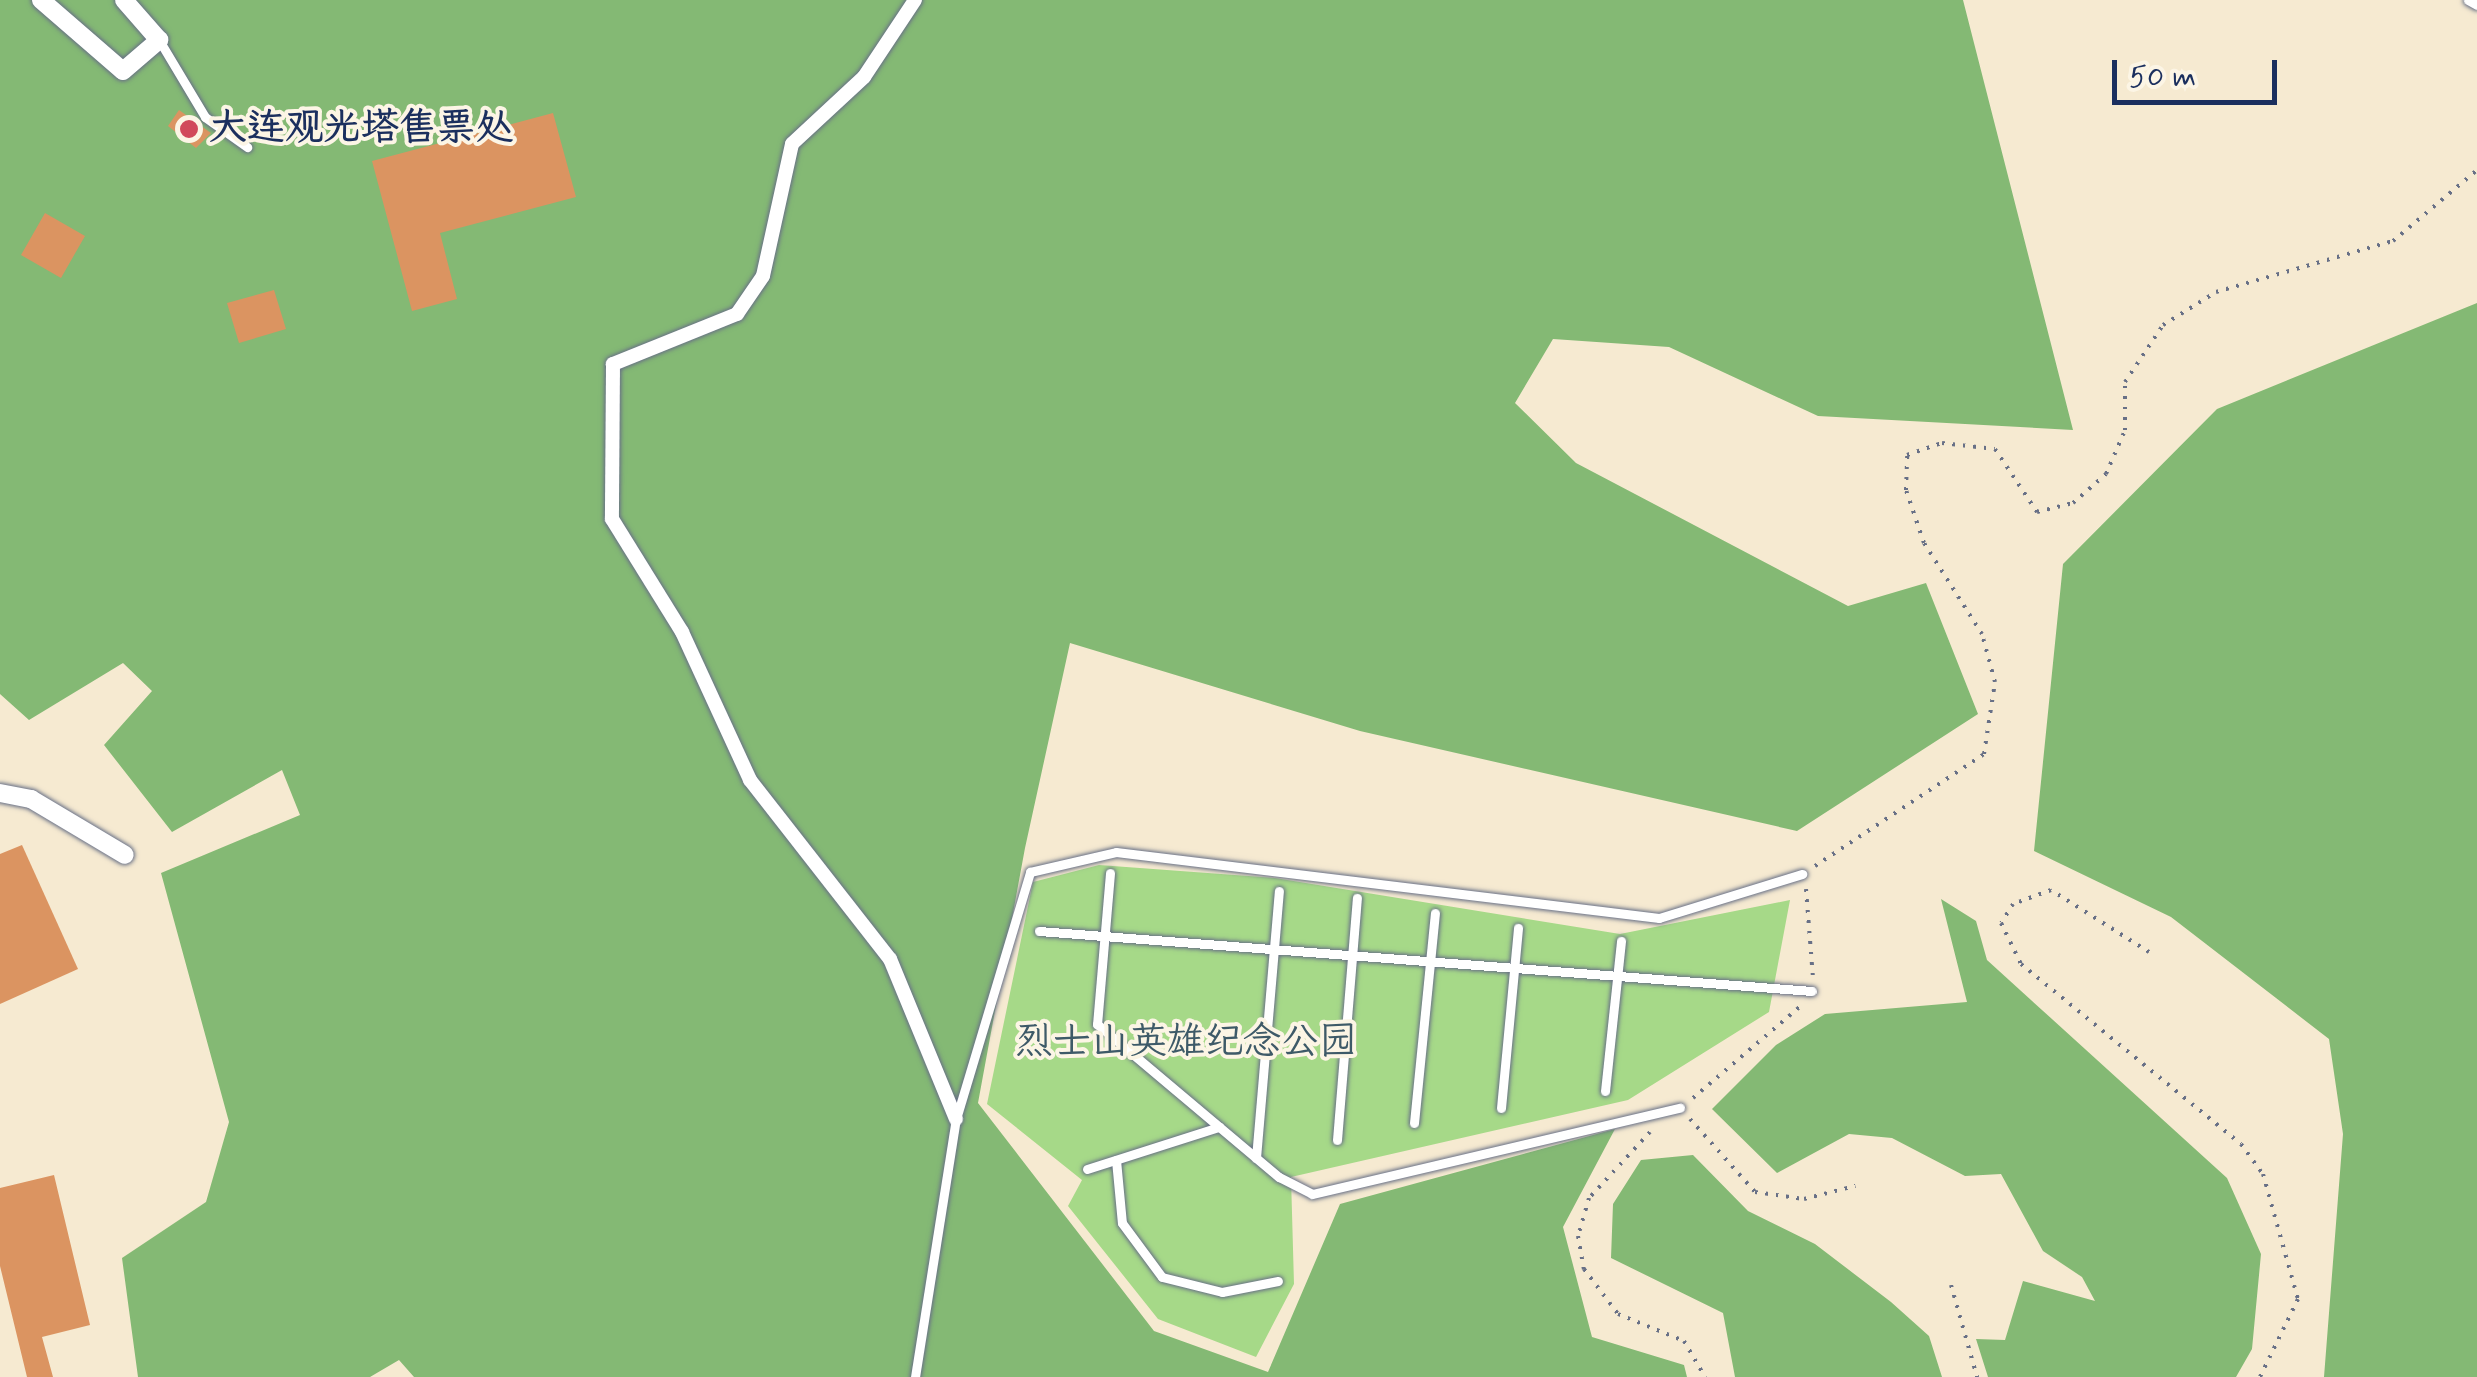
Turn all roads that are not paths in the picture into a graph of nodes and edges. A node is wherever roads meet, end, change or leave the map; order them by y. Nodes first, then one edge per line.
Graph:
1 (41, 0) edge
2 (124, 0) edge
3 (916, 0) edge
4 (2468, 0) edge
5 (2477, 5) edge
6 (159, 40) junction
7 (247, 147) dead end
8 (0, 793) edge
9 (125, 855) dead end
10 (1110, 873) dead end
11 (1802, 874) road end
12 (1279, 891) dead end
13 (1357, 898) dead end
14 (1435, 912) dead end
15 (1518, 928) dead end
16 (1039, 931) dead end
17 (1104, 936) junction
18 (1621, 941) dead end
19 (1274, 950) junction
20 (1352, 956) junction
21 (1430, 962) junction
22 (1514, 969) junction
23 (1617, 978) junction
24 (1812, 991) road end
25 (1605, 1091) dead end
26 (1501, 1108) dead end
27 (1680, 1108) road end
28 (956, 1119) junction
29 (1414, 1123) dead end
30 (1219, 1127) junction
31 (1337, 1140) dead end
32 (1256, 1158) junction
33 (1116, 1160) junction
34 (1087, 1170) dead end
35 (1278, 1282) dead end
36 (915, 1377) edge

1 - 6 street
2 - 6 street
3 - 28 street
4 - 5 lane
6 - 7 lane
8 - 9 street
10 - 17 lane
11 - 28 lane
12 - 19 lane
13 - 20 lane
14 - 21 lane
15 - 22 lane
16 - 17 lane
17 - 19 lane
17 - 30 lane
18 - 23 lane
19 - 20 lane
19 - 32 lane
20 - 21 lane
20 - 31 lane
21 - 22 lane
21 - 29 lane
22 - 23 lane
22 - 26 lane
23 - 24 lane
23 - 25 lane
27 - 32 lane
28 - 36 lane
30 - 32 lane
30 - 33 lane
33 - 34 lane
33 - 35 lane

